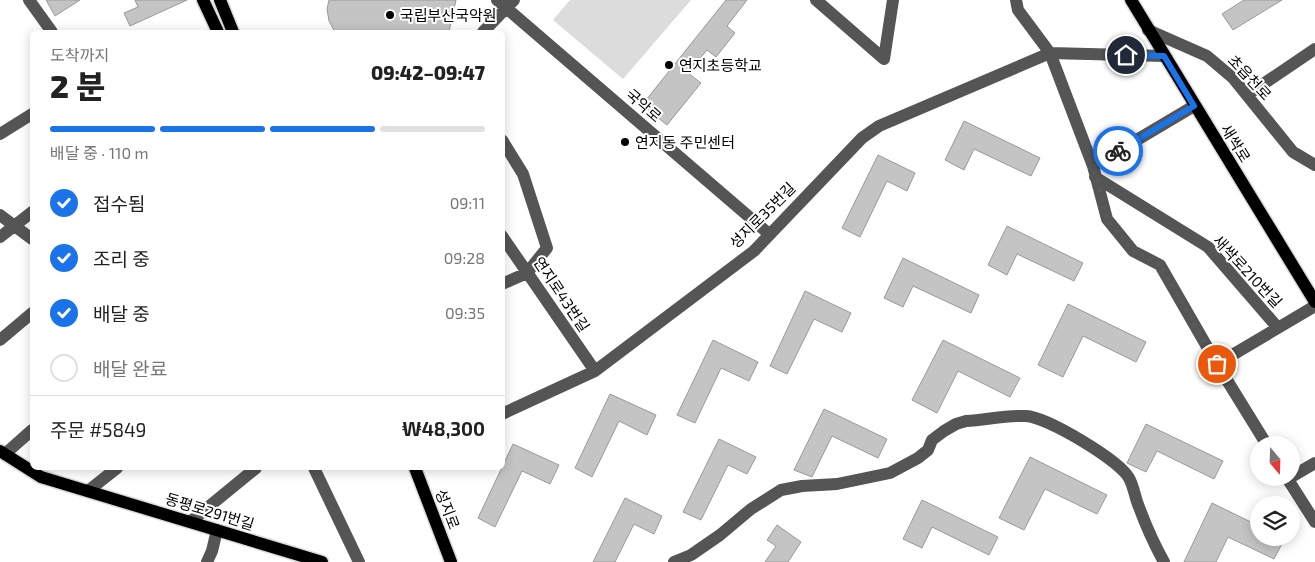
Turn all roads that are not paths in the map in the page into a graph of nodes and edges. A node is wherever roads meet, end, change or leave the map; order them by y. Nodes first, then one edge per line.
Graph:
1 (29, 0) edge
2 (203, 0) edge
3 (220, 0) edge
4 (816, 0) edge
5 (893, 0) edge
6 (1016, 0) edge
7 (1131, 0) edge
8 (506, 3) edge
9 (51, 30) edge
10 (217, 30) edge
11 (232, 30) edge
12 (485, 30) edge
13 (1148, 30) junction
14 (1315, 50) edge
15 (1050, 53) junction
16 (1164, 56) junction
17 (1247, 95) junction
18 (1194, 106) junction
19 (30, 115) edge
20 (0, 134) edge
21 (505, 145) edge
22 (1315, 165) edge
23 (1094, 172) junction
24 (30, 214) edge
25 (0, 215) edge
26 (14, 226) junction
27 (769, 234) junction
28 (0, 237) edge
29 (30, 238) edge
30 (505, 240) edge
31 (527, 273) junction
32 (505, 283) edge
33 (1315, 304) edge
34 (30, 315) edge
35 (1278, 328) junction
36 (0, 340) edge
37 (1217, 364) junction
38 (595, 371) junction
39 (505, 413) edge
40 (30, 432) edge
41 (1261, 436) edge
42 (2, 453) edge
43 (1315, 463) edge
44 (114, 470) edge
45 (254, 470) edge
46 (315, 470) edge
47 (416, 470) edge
48 (1300, 472) edge
49 (1294, 486) edge
50 (88, 491) junction
51 (190, 522) junction
52 (1315, 522) edge
53 (217, 530) junction
54 (207, 562) edge
55 (322, 562) edge
56 (359, 562) edge
57 (451, 562) edge
58 (674, 562) edge
59 (1164, 562) edge

1 - 9 street
2 - 10 main road
3 - 11 main road
4 - 5 street
6 - 15 street
7 - 13 main road, 새싹로
8 - 12 street
8 - 27 street, 국악로
13 - 16 main road, 새싹로
13 - 17 street, 초읍천로
14 - 17 street
15 - 16 street
15 - 23 street
15 - 27 street, 성지로35번길
16 - 18 main road, 새싹로
17 - 22 street, 초읍천로
18 - 23 street
18 - 33 main road, 새싹로
19 - 20 street
21 - 31 street
23 - 35 street, 새싹로210번길
23 - 37 street
24 - 26 street
25 - 26 street
26 - 28 street
26 - 29 street
27 - 38 street, 성지로35번길
30 - 31 street, 연지로43번길
31 - 32 street
31 - 38 street, 연지로43번길
33 - 35 street, 새싹로210번길
34 - 36 street
35 - 37 street, 새싹로210번길
37 - 41 street
38 - 39 street, 성지로35번길
40 - 42 street
42 - 50 main road, 동평로291번길
43 - 48 street
44 - 50 street
45 - 51 street
46 - 56 street
47 - 57 main road, 성지로
49 - 52 street
50 - 51 main road, 동평로291번길
51 - 53 main road, 동평로291번길
53 - 54 street
53 - 55 main road, 동평로291번길
58 - 59 street

